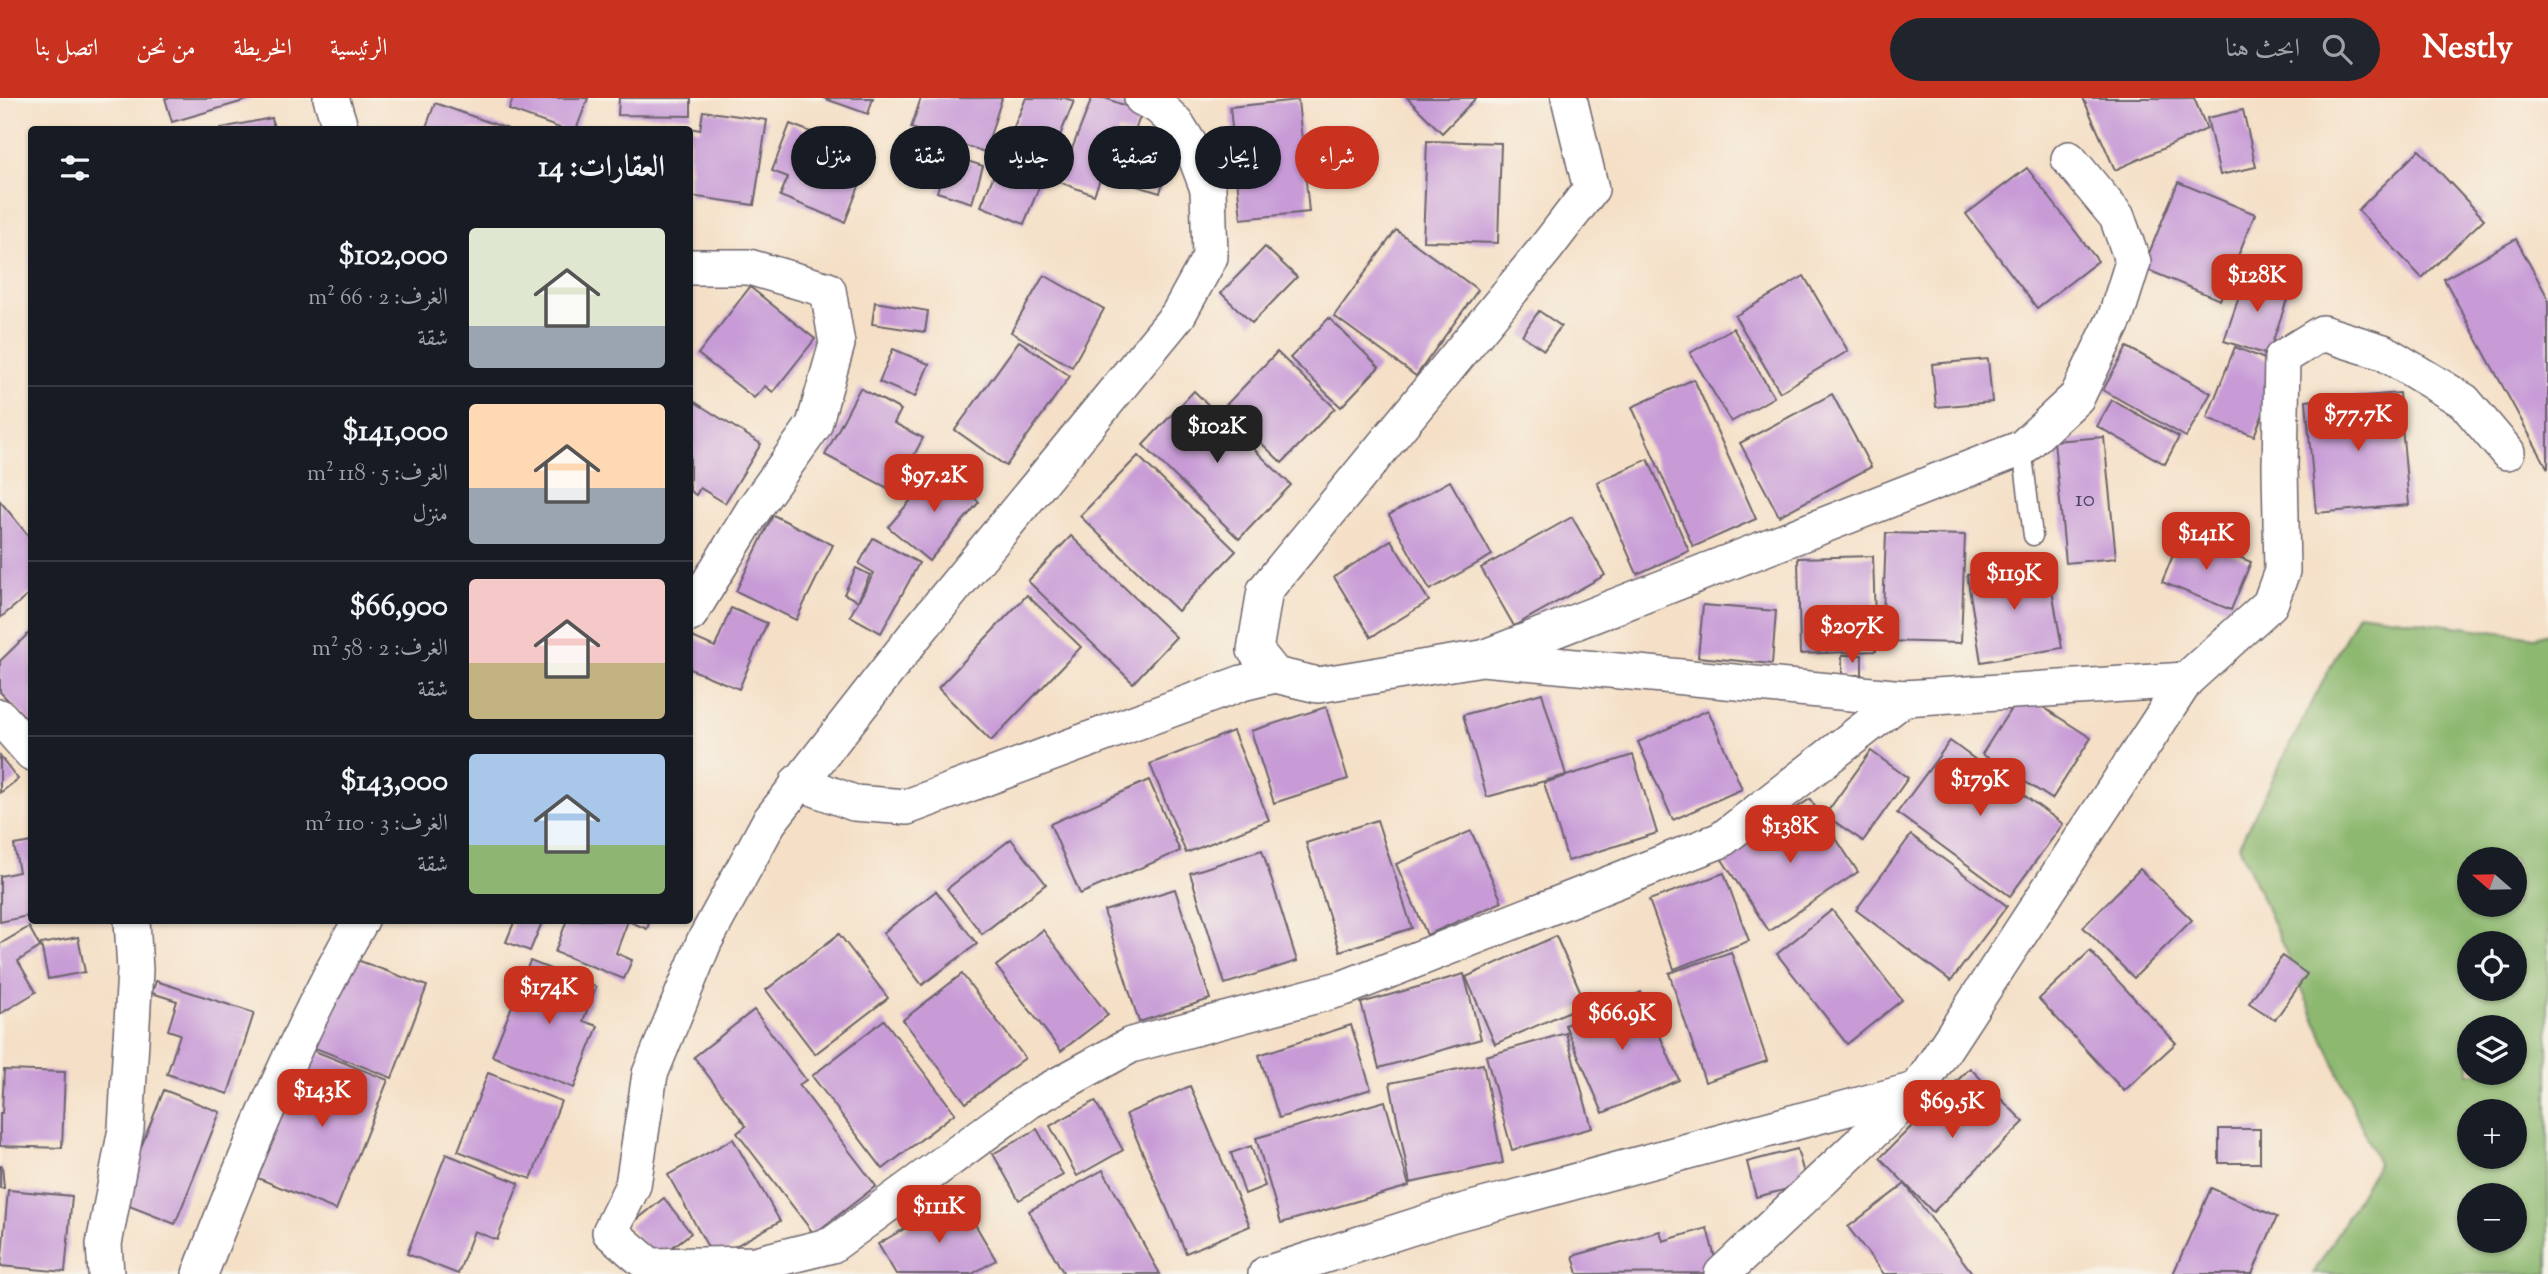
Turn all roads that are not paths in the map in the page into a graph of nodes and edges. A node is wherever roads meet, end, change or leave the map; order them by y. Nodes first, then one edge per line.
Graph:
1 (331, 98) edge
2 (1142, 98) edge
3 (1569, 98) edge
4 (340, 126) edge
5 (2069, 159) dead end
6 (693, 267) edge
7 (2022, 448) junction
8 (2507, 452) dead end
9 (2033, 536) dead end
10 (693, 609) edge
11 (1482, 658) junction
12 (1257, 669) junction
13 (2186, 680) junction
14 (1904, 698) junction
15 (0, 717) edge
16 (28, 748) edge
17 (798, 782) junction
18 (132, 924) edge
19 (359, 924) edge
20 (1918, 1089) junction
21 (106, 1274) edge
22 (200, 1274) edge
23 (1266, 1274) edge
24 (1722, 1274) edge

1 - 4 street
2 - 17 street
3 - 12 street
5 - 7 street
6 - 10 street
7 - 9 lane
7 - 11 street
8 - 13 street
11 - 12 street
11 - 14 street
12 - 17 street
13 - 14 street
13 - 20 street
14 - 17 street
15 - 16 street
18 - 21 street
19 - 22 street
20 - 23 street
20 - 24 street

